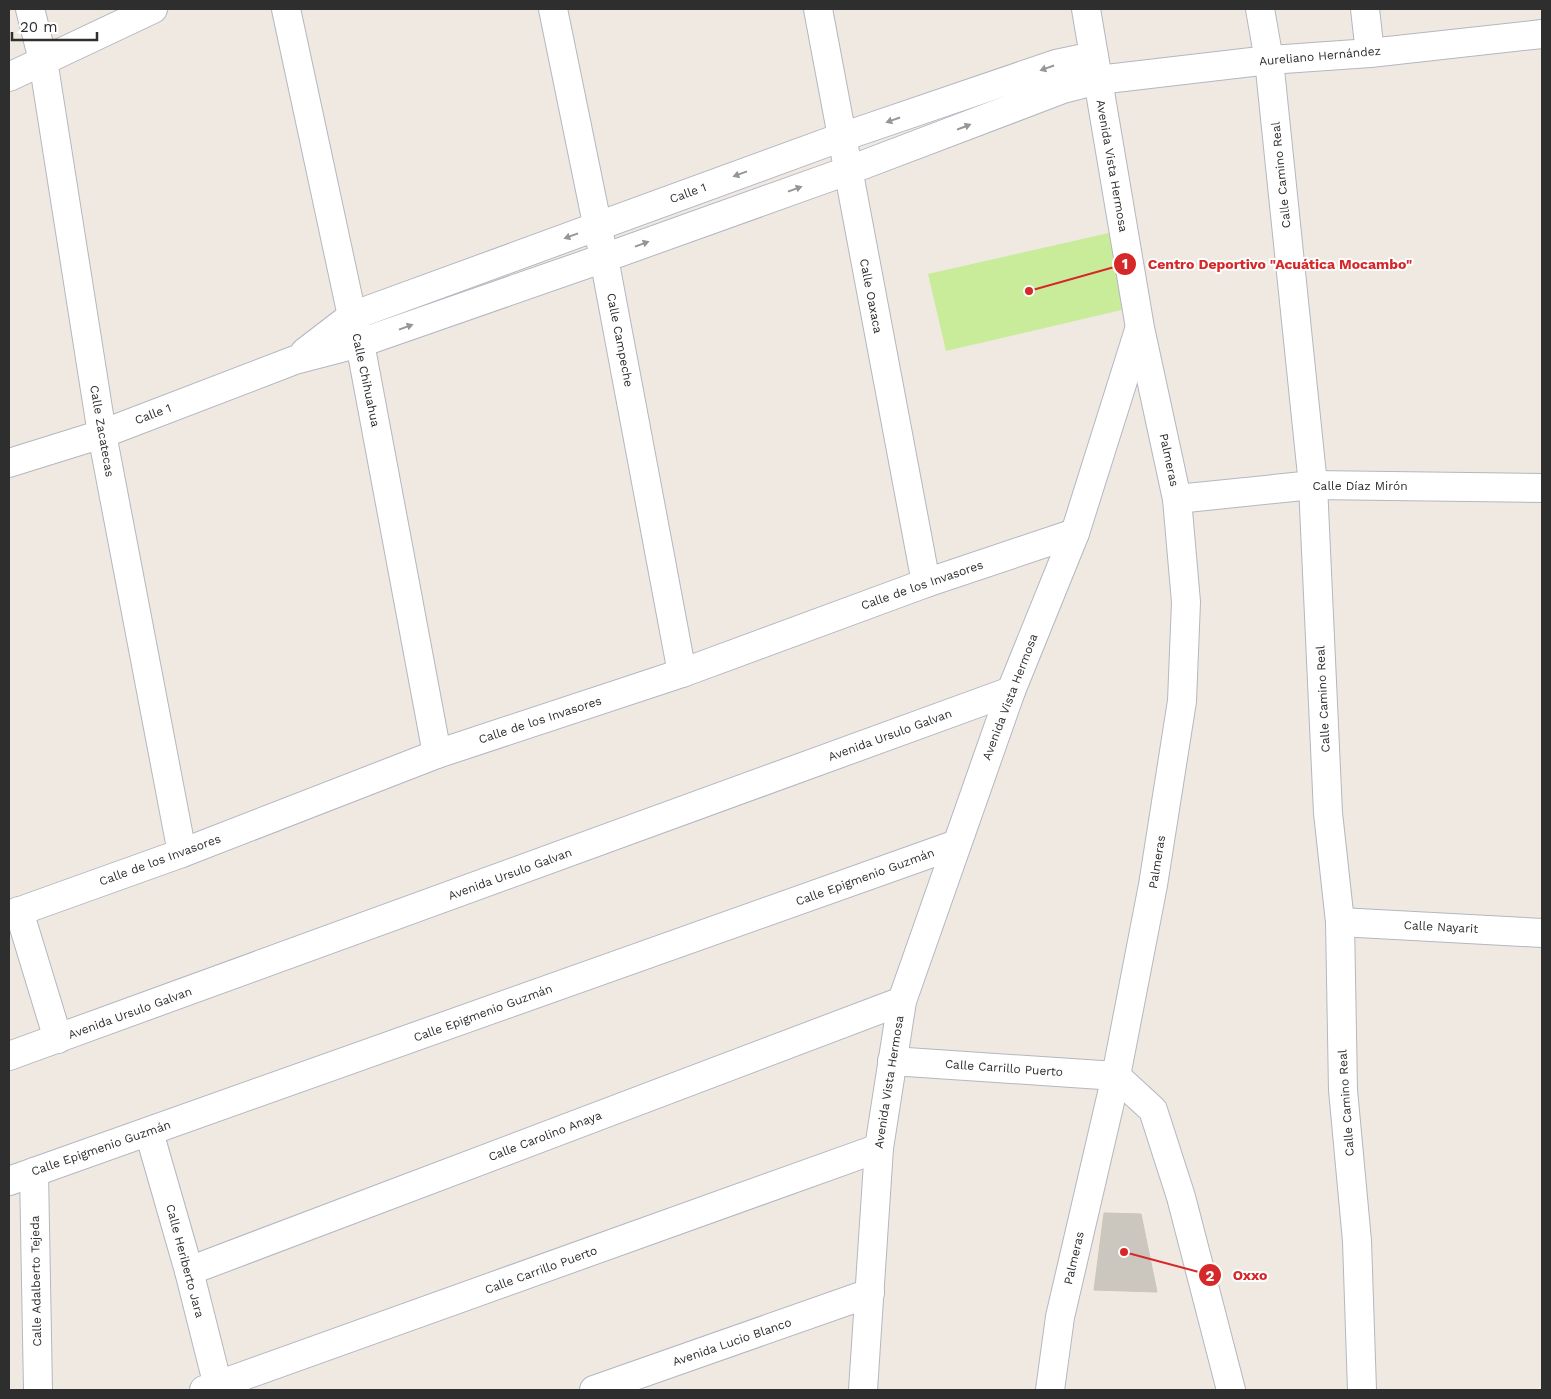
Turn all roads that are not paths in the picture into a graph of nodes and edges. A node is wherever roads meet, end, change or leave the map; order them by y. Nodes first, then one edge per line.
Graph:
1 (30, 9) edge
2 (153, 9) edge
3 (286, 9) edge
4 (553, 9) edge
5 (818, 9) edge
6 (1086, 9) edge
7 (1260, 9) edge
8 (1365, 9) edge
9 (1542, 34) edge
10 (1370, 53) junction
11 (43, 60) junction
12 (1269, 60) junction
13 (1096, 68) junction
14 (9, 77) edge
15 (842, 137) junction
16 (847, 170) junction
17 (598, 226) junction
18 (604, 258) junction
19 (352, 316) junction
20 (1140, 328) junction
21 (360, 343) junction
22 (295, 360) junction
23 (102, 434) junction
24 (9, 463) edge
25 (1313, 485) junction
26 (1542, 488) edge
27 (1178, 499) junction
28 (1075, 533) junction
29 (926, 583) junction
30 (682, 673) junction
31 (1011, 691) junction
32 (437, 754) junction
33 (957, 844) junction
34 (182, 853) junction
35 (14, 913) edge
36 (1340, 922) junction
37 (1542, 933) edge
38 (902, 1001) junction
39 (58, 1039) junction
40 (9, 1056) edge
41 (892, 1061) junction
42 (1116, 1076) junction
43 (149, 1132) junction
44 (879, 1148) junction
45 (34, 1172) junction
46 (9, 1181) edge
47 (189, 1271) junction
48 (870, 1293) junction
49 (214, 1389) edge
50 (38, 1390) edge
51 (594, 1390) edge
52 (863, 1390) edge
53 (1050, 1390) edge
54 (1231, 1390) edge
55 (1362, 1390) edge

1 - 11 street, Calle Zacatecas
2 - 11 street
3 - 19 street, Calle Chihuahua
4 - 17 street, Calle Campeche
5 - 15 street, Calle Oaxaca
6 - 13 street, Avenida Vista Hermosa
7 - 12 street, Calle Camino Real
8 - 10 street
9 - 10 street, Aureliano Hernández
10 - 12 street, Aureliano Hernández
11 - 14 street
11 - 23 street, Calle Zacatecas
12 - 13 street, Aureliano Hernández
12 - 25 street, Calle Camino Real
13 -> 15 street, Calle 1
16 -> 13 street, Calle 1
13 - 20 street, Avenida Vista Hermosa
15 - 16 street, Calle Oaxaca
15 -> 17 street, Calle 1
18 -> 16 street, Calle 1
16 - 29 street, Calle Oaxaca
17 - 18 street, Calle Campeche
17 -> 19 street, Calle 1
21 -> 18 street, Calle 1
18 - 30 street, Calle Campeche
19 - 21 street, Calle Chihuahua
19 - 22 street, Calle 1
20 - 27 street, Palmeras
20 - 28 street, Avenida Vista Hermosa
21 - 22 street, Calle 1
21 - 32 street, Calle Chihuahua
22 - 23 street, Calle 1
23 - 24 street, Calle 1
23 - 34 street, Calle Zacatecas
25 - 26 street, Calle Díaz Mirón
25 - 27 street, Calle Díaz Mirón
25 - 36 street, Calle Camino Real
27 - 42 street, Palmeras
28 - 29 street, Calle de los Invasores
28 - 31 street, Avenida Vista Hermosa
29 - 30 street, Calle de los Invasores
30 - 32 street, Calle de los Invasores
31 - 33 street, Avenida Vista Hermosa
31 - 39 street, Avenida Ursulo Galvan
32 - 34 street, Calle de los Invasores
33 - 38 street, Avenida Vista Hermosa
33 - 43 street, Calle Epigmenio Guzmán
34 - 35 street, Calle de los Invasores
35 - 39 street
36 - 37 street, Calle Nayarit
36 - 55 street, Calle Camino Real
38 - 41 street, Avenida Vista Hermosa
38 - 47 street, Calle Carolino Anaya
39 - 40 street, Avenida Ursulo Galvan
41 - 42 street, Calle Carrillo Puerto
41 - 44 street, Avenida Vista Hermosa
42 - 53 street, Palmeras
42 - 54 street
43 - 45 street, Calle Epigmenio Guzmán
43 - 47 street, Calle Heriberto Jara
44 - 48 street, Avenida Vista Hermosa
44 - 49 street, Calle Carrillo Puerto
45 - 46 street, Calle Epigmenio Guzmán
45 - 50 street, Calle Adalberto Tejeda
47 - 49 street, Calle Heriberto Jara
48 - 51 street, Avenida Lucio Blanco
48 - 52 street, Avenida Vista Hermosa

